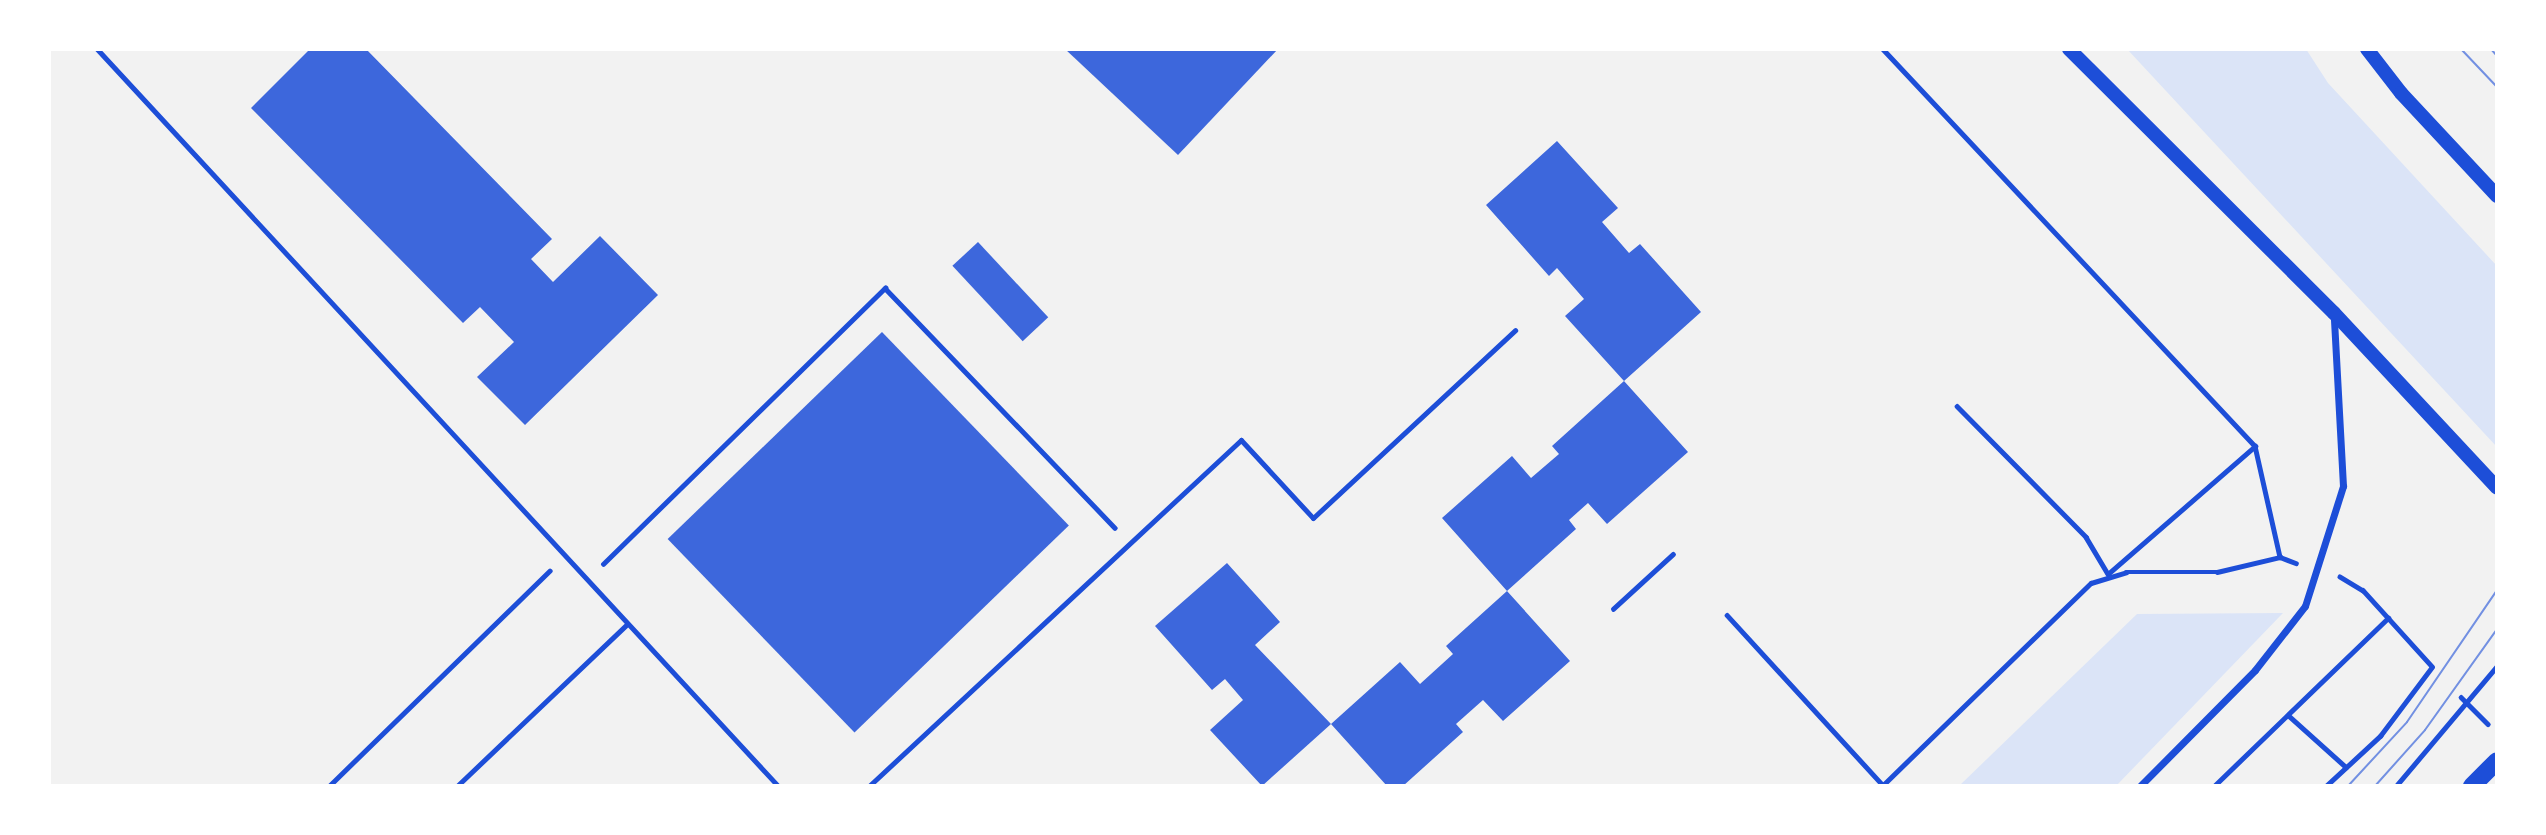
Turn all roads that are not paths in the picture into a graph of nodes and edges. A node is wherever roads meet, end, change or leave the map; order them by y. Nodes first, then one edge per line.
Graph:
1 (97, 49) edge
2 (2367, 49) edge
3 (2074, 52) edge
4 (2497, 196) edge
5 (2334, 313) junction
6 (1516, 330) dead end
7 (2497, 488) edge
8 (626, 625) junction
9 (2497, 761) edge
10 (457, 786) edge
11 (778, 786) edge
12 (869, 786) edge
13 (2140, 786) edge
14 (2472, 786) edge

1 - 8 lane
2 - 4 main road
3 - 5 main road
5 - 7 main road
5 - 13 street
6 - 12 lane
8 - 10 lane
8 - 11 lane
9 - 14 main road

